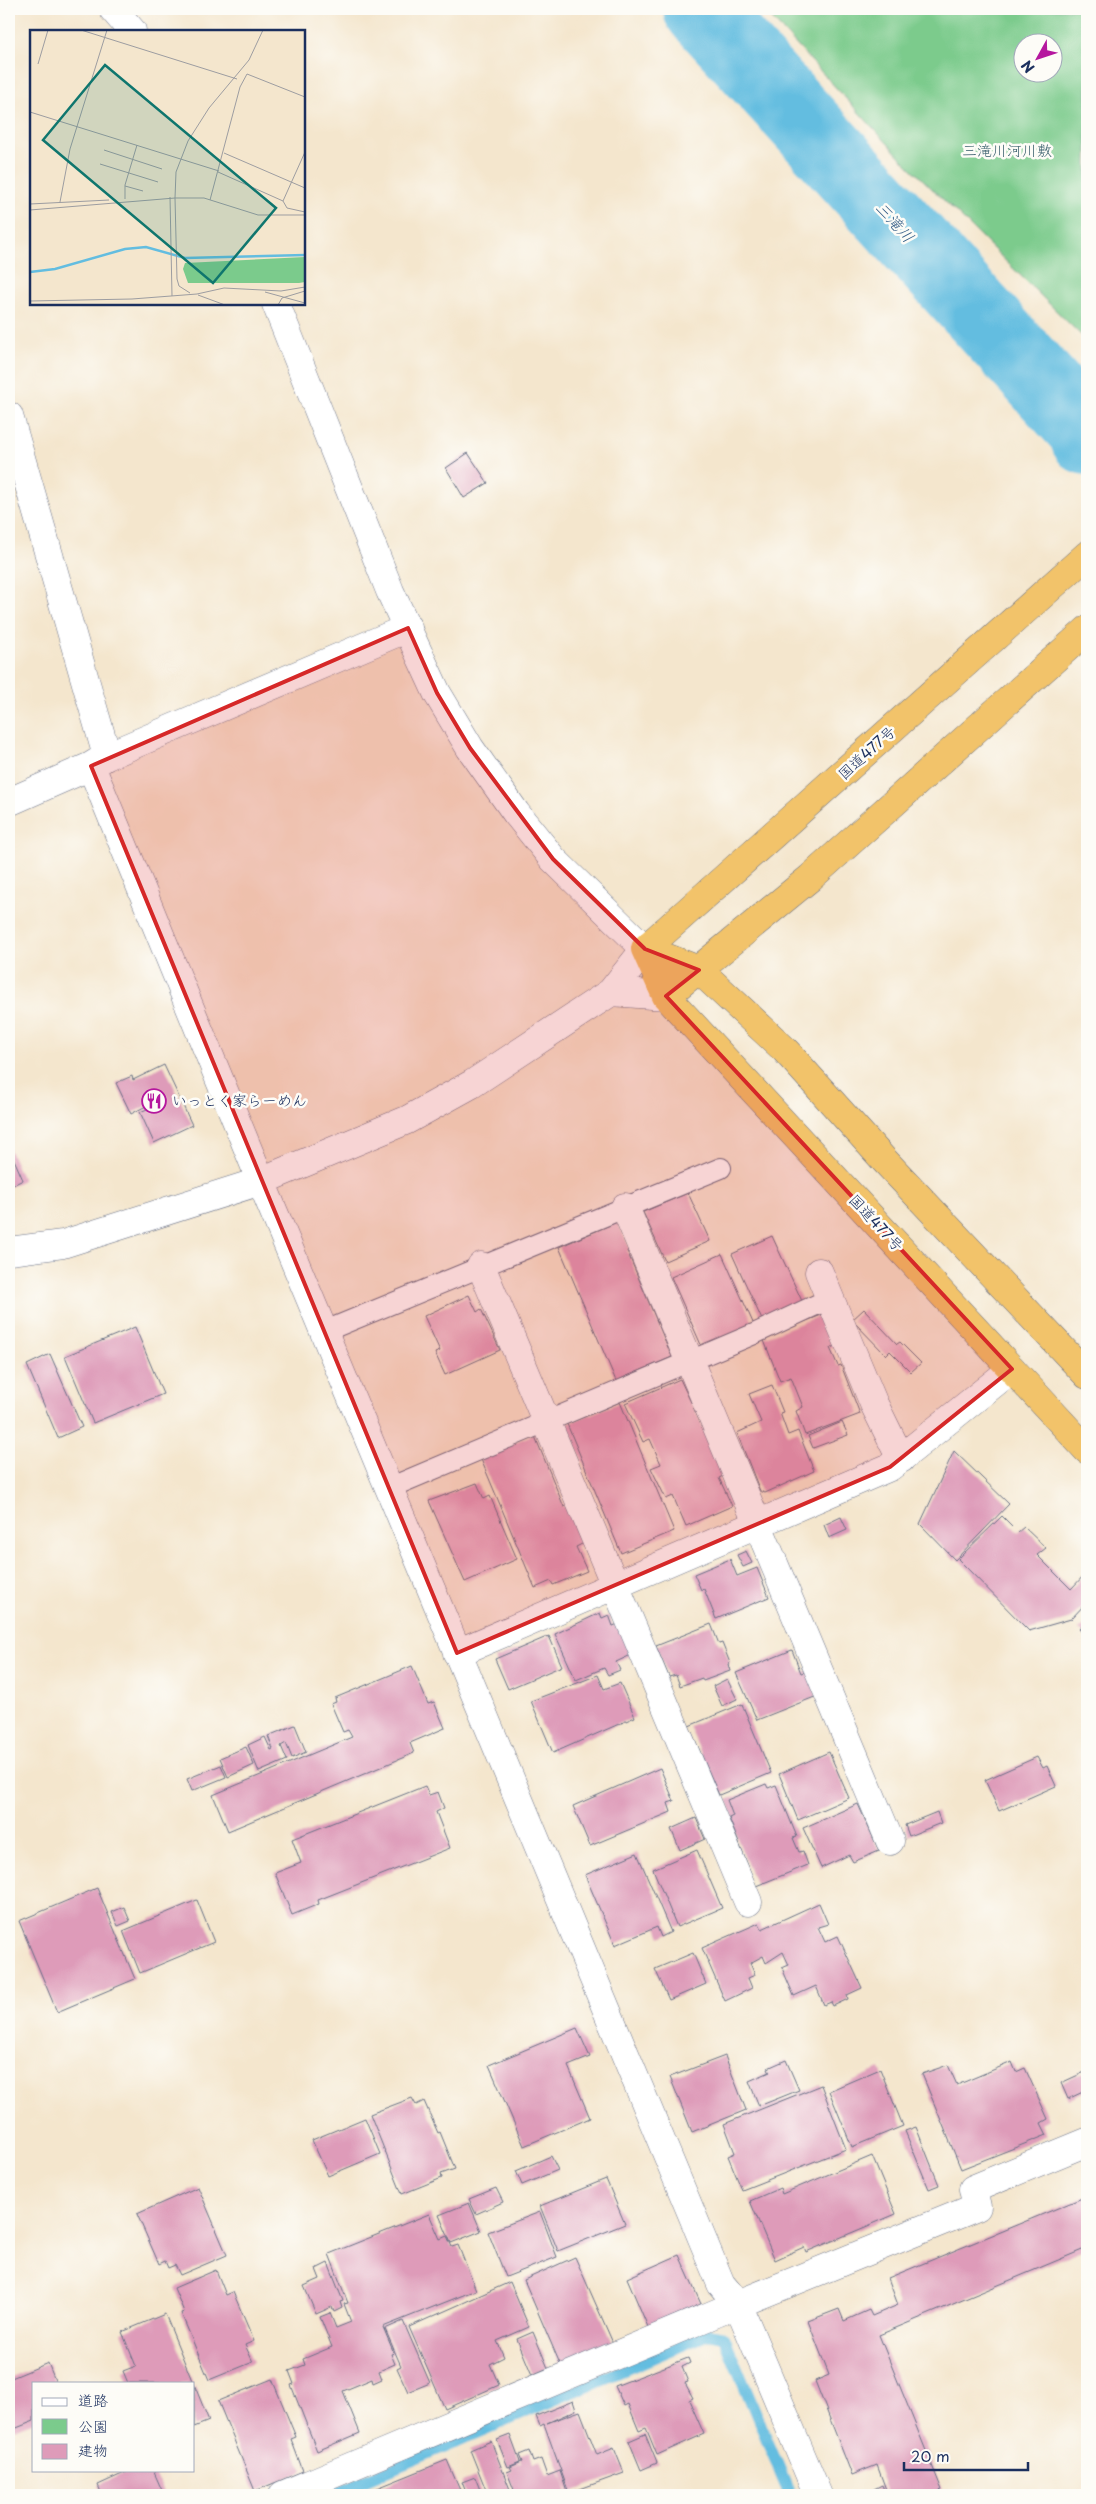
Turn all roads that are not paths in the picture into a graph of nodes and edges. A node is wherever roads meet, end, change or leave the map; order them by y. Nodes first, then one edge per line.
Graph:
1 (114, 9) edge
2 (131, 30) edge
3 (276, 305) edge
4 (9, 416) edge
5 (1087, 555) edge
6 (408, 628) junction
7 (1087, 630) edge
8 (99, 761) junction
9 (9, 802) edge
10 (645, 949) junction
11 (699, 970) junction
12 (611, 992) junction
13 (666, 996) junction
14 (721, 1168) dead end
15 (261, 1182) junction
16 (625, 1207) junction
17 (9, 1251) edge
18 (481, 1266) junction
19 (819, 1272) dead end
20 (831, 1298) junction
21 (323, 1332) junction
22 (690, 1362) junction
23 (1012, 1369) junction
24 (1087, 1375) edge
25 (546, 1421) junction
26 (1087, 1450) edge
27 (900, 1459) junction
28 (389, 1488) junction
29 (758, 1524) junction
30 (615, 1585) junction
31 (457, 1653) junction
32 (890, 1840) dead end
33 (748, 1902) dead end
34 (1087, 2142) edge
35 (738, 2304) junction
36 (283, 2495) edge
37 (818, 2495) edge

1 - 2 street
3 - 6 street
4 - 8 street
5 - 10 highway, 国道477号
6 - 8 street
6 - 10 street
7 - 11 highway
8 - 9 street
8 - 15 street
10 - 11 highway
10 - 12 street
10 - 13 highway, 国道477号
11 - 13 highway
11 - 24 highway
12 - 13 street
12 - 15 street
13 - 23 highway, 国道477号
14 - 16 lane
15 - 17 street
15 - 21 street
16 - 18 lane
16 - 22 street
18 - 21 lane
18 - 25 street
19 - 20 street
20 - 22 lane
20 - 27 street
21 - 28 street
22 - 25 lane
22 - 29 street
23 - 26 highway, 国道477号
23 - 27 street
25 - 28 lane
25 - 30 street
27 - 29 street
28 - 31 street
29 - 30 street
29 - 32 street
30 - 31 street
30 - 33 street
31 - 35 street
34 - 35 street
35 - 36 street
35 - 37 street

